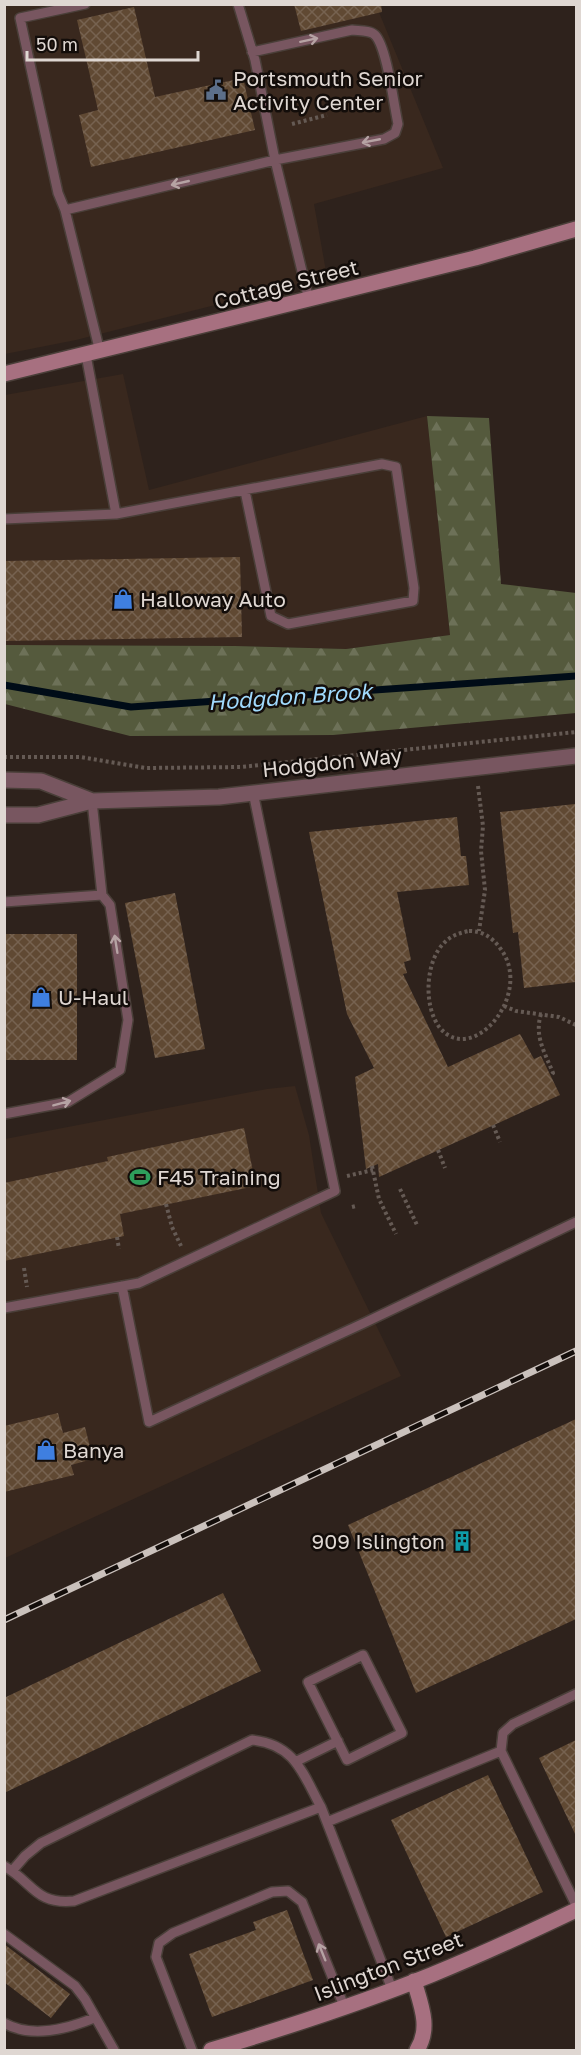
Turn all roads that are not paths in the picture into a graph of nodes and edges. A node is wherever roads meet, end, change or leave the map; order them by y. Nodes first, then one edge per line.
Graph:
1 (85, 4) edge
2 (238, 4) edge
3 (252, 52) junction
4 (275, 160) junction
5 (65, 210) junction
6 (576, 229) edge
7 (309, 300) junction
8 (93, 354) junction
9 (4, 374) edge
10 (245, 491) junction
11 (116, 514) junction
12 (4, 519) edge
13 (576, 756) edge
14 (4, 780) edge
15 (253, 792) junction
16 (93, 801) junction
17 (4, 815) edge
18 (102, 895) junction
19 (4, 902) edge
20 (4, 1114) edge
21 (576, 1222) edge
22 (122, 1286) junction
23 (4, 1308) edge
24 (576, 1694) edge
25 (338, 1741) junction
26 (501, 1751) junction
27 (297, 1761) junction
28 (321, 1807) junction
29 (327, 1822) junction
30 (8, 1869) edge
31 (576, 1905) edge
32 (576, 1910) edge
33 (4, 1934) edge
34 (414, 1981) junction
35 (392, 1989) junction
36 (344, 2006) junction
37 (94, 2018) junction
38 (4, 2023) edge
39 (114, 2050) edge
40 (192, 2050) edge
41 (211, 2050) edge
42 (417, 2050) edge

1 - 5 lane
2 - 3 lane
3 - 4 lane
3 -> 4 lane
4 -> 5 lane
4 - 7 lane
5 - 8 lane
6 - 7 street, Cottage Street
7 - 8 street, Cottage Street
8 - 9 street, Cottage Street
8 - 11 lane
10 - 10 lane
10 - 11 lane
11 - 12 lane
13 - 15 street, Hodgdon Way
14 - 16 street, Hodgdon Way
15 - 16 street, Hodgdon Way
15 - 22 lane
16 - 17 street, Hodgdon Way
16 - 18 lane
18 - 19 lane
20 -> 18 lane
21 - 22 lane
22 - 23 lane
24 - 26 lane
25 - 25 lane
25 - 27 lane
26 - 29 lane
26 - 31 lane
27 - 28 lane
27 - 30 lane
28 - 29 lane
28 - 30 lane
29 - 35 lane
32 - 34 street, Islington Street
33 - 37 lane
34 - 35 street, Islington Street
34 - 42 street
35 - 36 street, Islington Street
36 -> 40 lane
36 - 41 street, Islington Street
37 - 38 lane
37 - 39 lane

